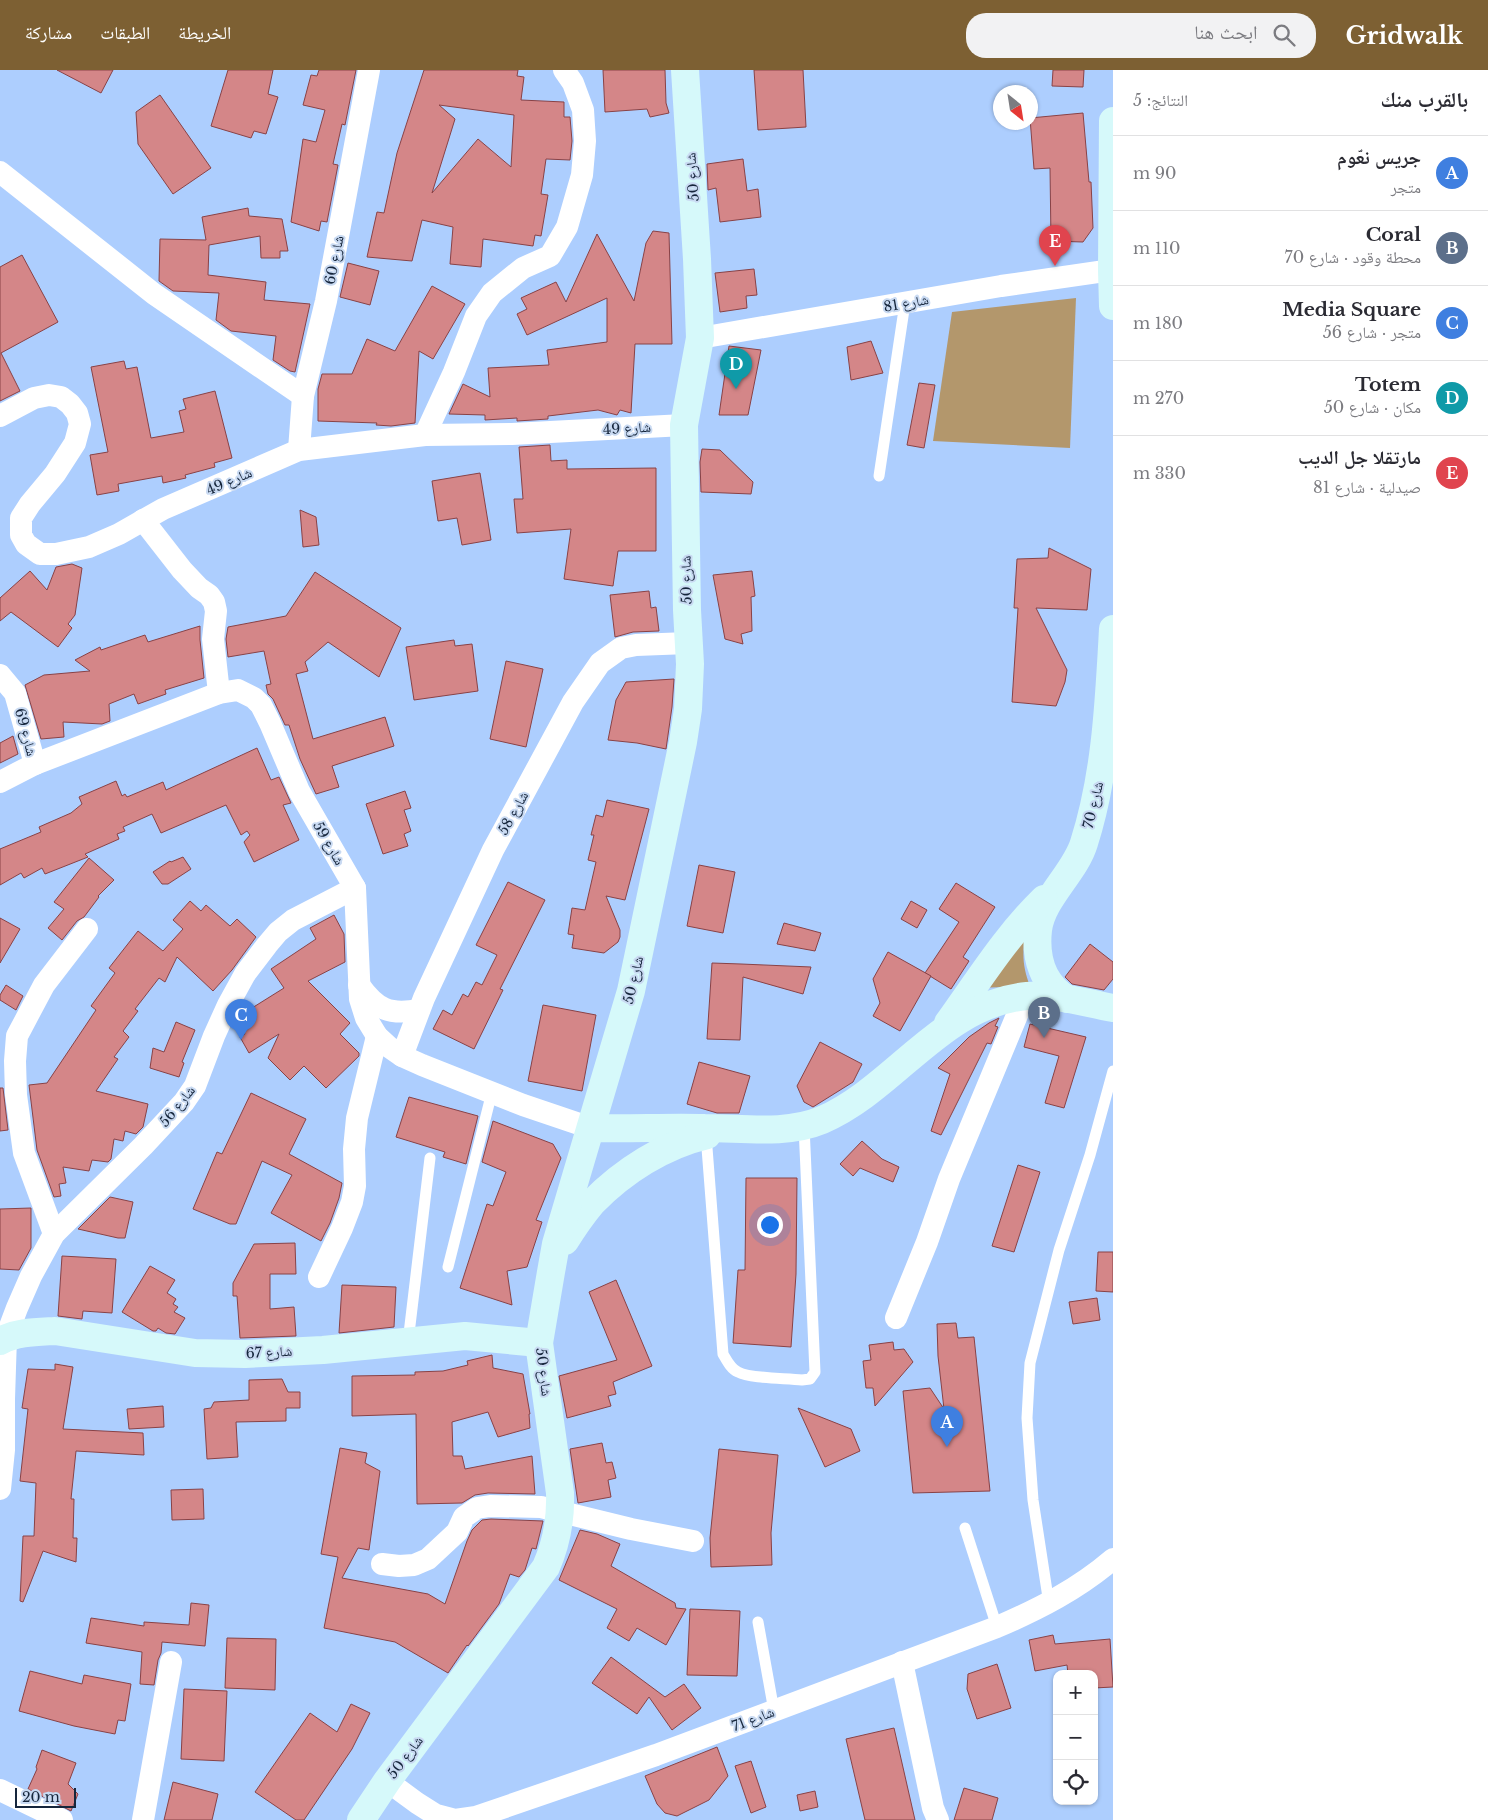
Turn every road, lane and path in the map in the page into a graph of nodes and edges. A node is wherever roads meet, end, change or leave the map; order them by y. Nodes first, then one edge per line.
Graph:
1 (369, 70) edge
2 (564, 70) edge
3 (685, 70) edge
4 (1113, 121) edge
5 (0, 172) edge
6 (1112, 270) junction
7 (905, 303) junction
8 (1113, 306) edge
9 (700, 338) junction
10 (303, 396) junction
11 (0, 416) edge
12 (684, 426) junction
13 (425, 435) junction
14 (299, 450) junction
15 (878, 476) dead end
16 (143, 520) junction
17 (1113, 629) edge
18 (688, 643) junction
19 (0, 675) edge
20 (218, 693) junction
21 (1109, 742) edge
22 (35, 764) junction
23 (0, 782) edge
24 (1060, 884) junction
25 (355, 888) junction
26 (87, 929) dead end
27 (358, 985) junction
28 (1025, 996) junction
29 (1067, 999) junction
30 (1113, 1008) edge
31 (419, 1010) junction
32 (940, 1033) junction
33 (377, 1036) junction
34 (402, 1056) junction
35 (1113, 1071) edge
36 (492, 1092) junction
37 (804, 1126) junction
38 (591, 1128) junction
39 (753, 1129) junction
40 (706, 1136) junction
41 (430, 1158) dead end
42 (54, 1234) junction
43 (448, 1267) dead end
44 (551, 1272) junction
45 (319, 1277) dead end
46 (896, 1318) dead end
47 (3, 1339) edge
48 (408, 1342) junction
49 (539, 1343) junction
50 (0, 1489) edge
51 (561, 1511) junction
52 (964, 1528) dead end
53 (693, 1541) dead end
54 (1113, 1559) edge
55 (382, 1564) dead end
56 (1049, 1604) junction
57 (758, 1622) dead end
58 (997, 1627) junction
59 (171, 1662) dead end
60 (902, 1662) junction
61 (774, 1711) junction
62 (387, 1780) junction
63 (0, 1790) edge
64 (62, 1820) edge
65 (143, 1820) edge
66 (361, 1820) edge
67 (938, 1820) edge

1 - 10 street, شارع 60
2 - 13 street
3 - 9 street, شارع 50
4 - 6 street
5 - 10 street
6 - 7 street, شارع 81
6 - 8 street
7 - 9 street, شارع 81
7 - 15 lane
9 - 12 street, شارع 50
10 - 14 street, شارع 60
11 - 16 street, شارع 49
12 - 13 street, شارع 49
12 - 18 street, شارع 50
13 - 14 street, شارع 49
14 - 16 street, شارع 49
16 - 20 street
17 - 21 street, شارع 70
18 - 31 street, شارع 58
18 - 38 street, شارع 50
19 - 22 street, شارع 69
20 - 22 street, شارع 59
20 - 25 street, شارع 59
21 - 24 street, شارع 70
22 - 23 street, شارع 59
24 - 29 street
24 - 32 street
25 - 27 street, شارع 59
25 - 42 street, شارع 56
26 - 42 street
27 - 31 street
27 - 33 street, شارع 59
28 - 29 street
28 - 32 street
28 - 46 street
29 - 30 street
31 - 34 street, شارع 58
32 - 37 street
33 - 34 street, شارع 59
33 - 45 street
34 - 36 street, شارع 59
35 - 56 lane
36 - 38 street, شارع 59
36 - 43 lane
37 - 39 street
37 - 40 lane
38 - 39 street
38 - 44 street, شارع 50
39 - 40 street
40 - 44 street
41 - 48 lane
42 - 47 street, شارع 56
44 - 49 street, شارع 50
47 - 48 street, شارع 67
47 - 50 street, شارع 56
48 - 49 street, شارع 67
49 - 51 street, شارع 50
51 - 53 street
51 - 55 street
51 - 62 street, شارع 50
52 - 58 lane
54 - 56 street, شارع 71
56 - 58 street, شارع 71
57 - 61 lane
58 - 60 street, شارع 71
59 - 65 street
60 - 61 street, شارع 71
60 - 67 street
61 - 62 street, شارع 71
62 - 66 street, شارع 50
63 - 64 street

